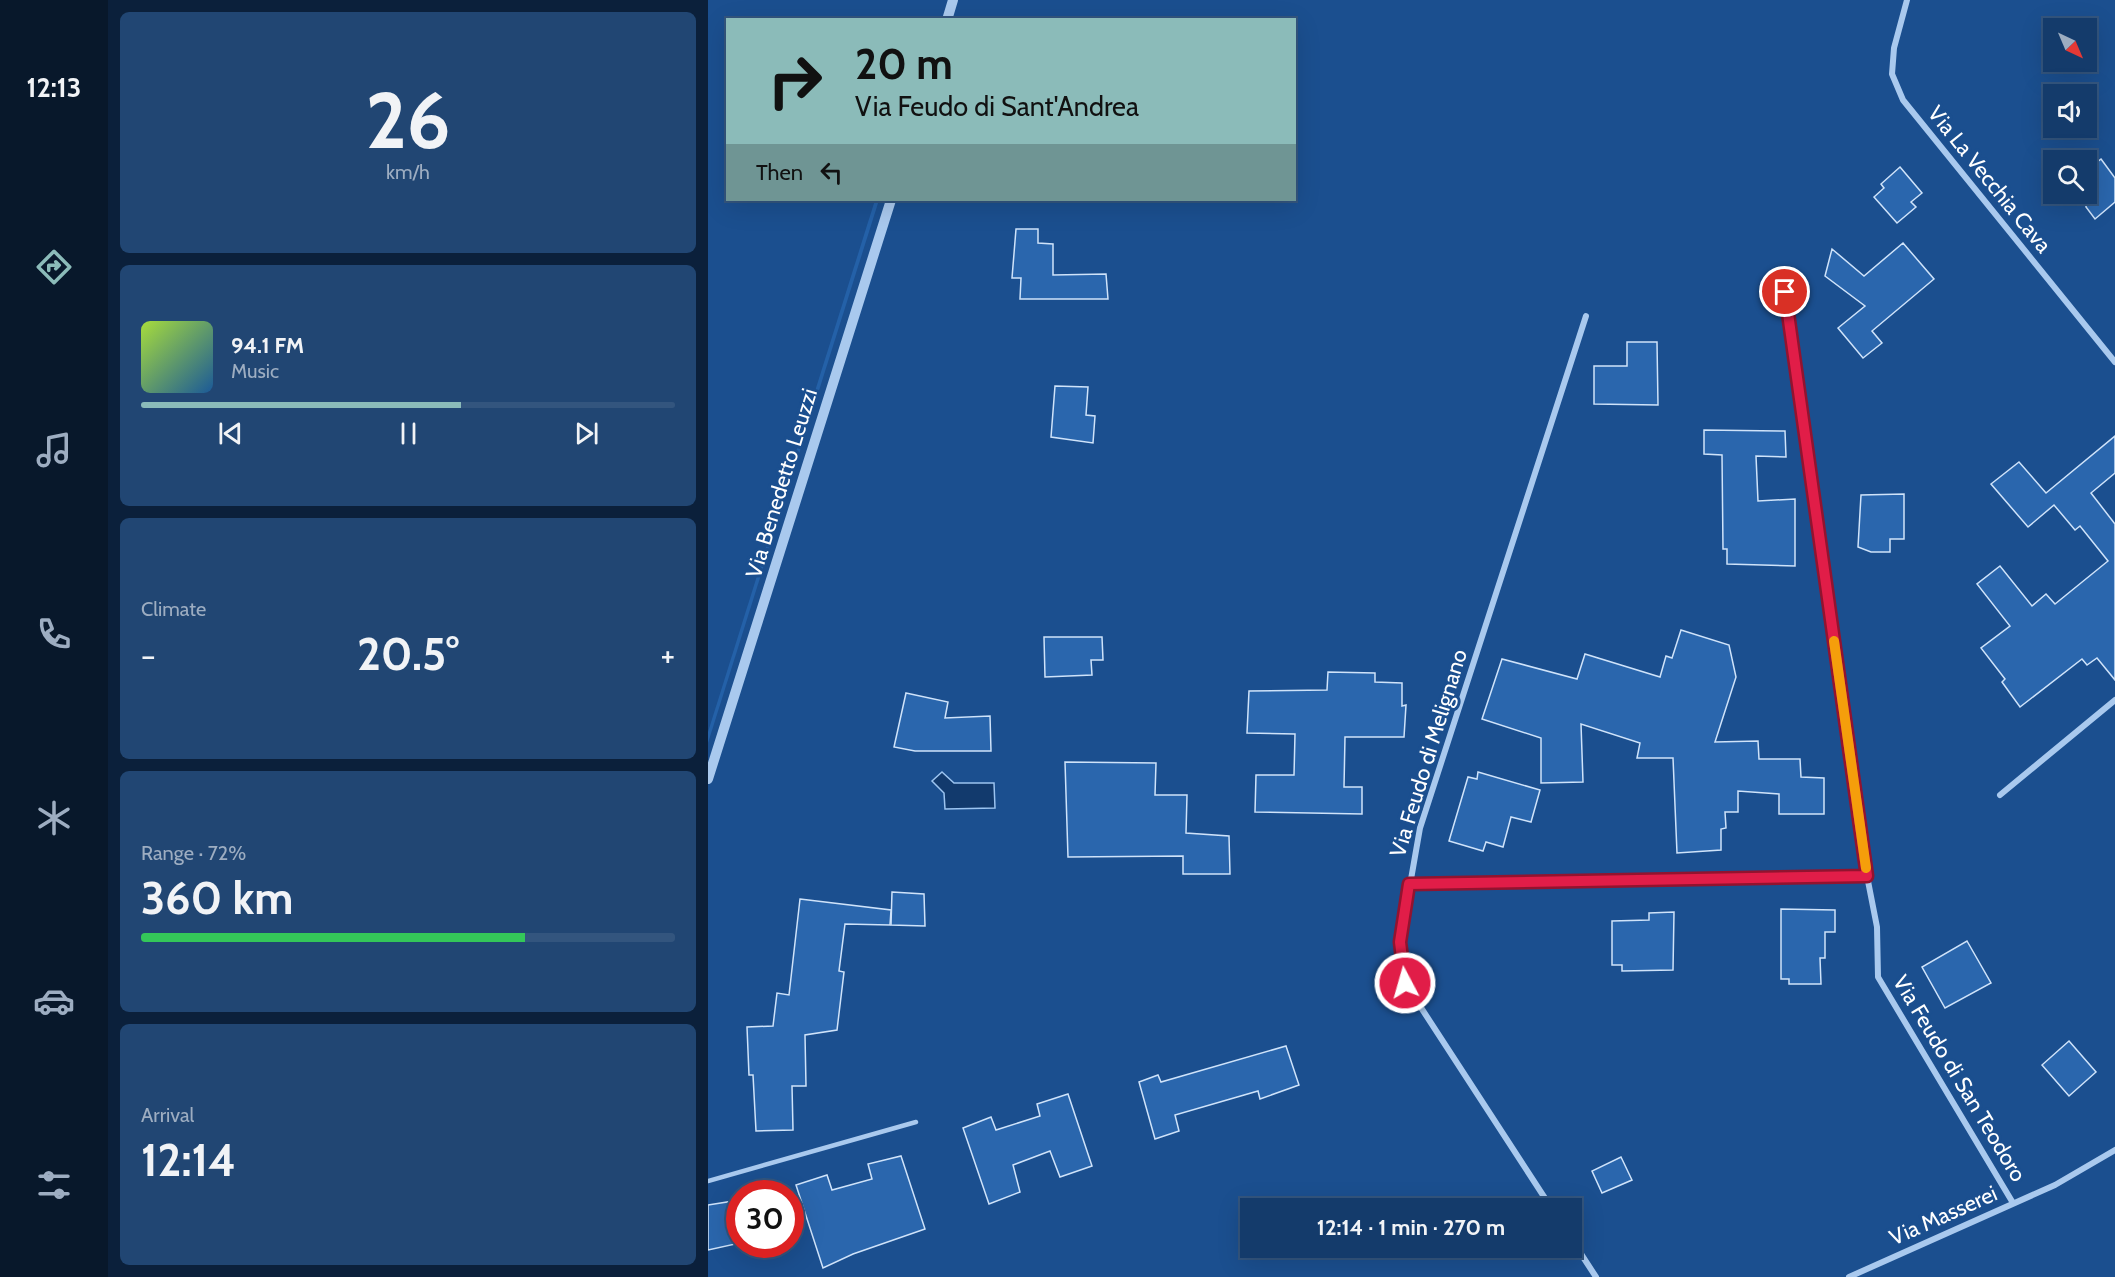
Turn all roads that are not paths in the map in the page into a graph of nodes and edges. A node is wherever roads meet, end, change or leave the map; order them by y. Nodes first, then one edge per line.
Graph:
1 (953, 0) edge
2 (1907, 0) edge
3 (948, 18) edge
4 (891, 201) edge
5 (1785, 292) dead end
6 (1586, 316) dead end
7 (2115, 362) edge
8 (2115, 700) edge
9 (708, 779) edge
10 (2000, 795) dead end
11 (1867, 876) junction
12 (1409, 884) junction
13 (916, 1122) dead end
14 (2115, 1150) edge
15 (708, 1181) edge
16 (1545, 1198) edge
17 (2013, 1203) junction
18 (1582, 1255) edge
19 (1596, 1277) edge
20 (1849, 1277) edge

1 - 3 street
2 - 7 street, Via La Vecchia Cava
4 - 9 street, Via Benedetto Leuzzi
5 - 11 street, Via Feudo di San Teodoro
6 - 12 street, Via Feudo di Melignano
8 - 10 street
11 - 12 street
11 - 17 street, Via Feudo di San Teodoro
12 - 16 street, Via Feudo di Melignano
13 - 15 lane
14 - 17 street, Via Masserei
17 - 20 street, Via Masserei
18 - 19 street

